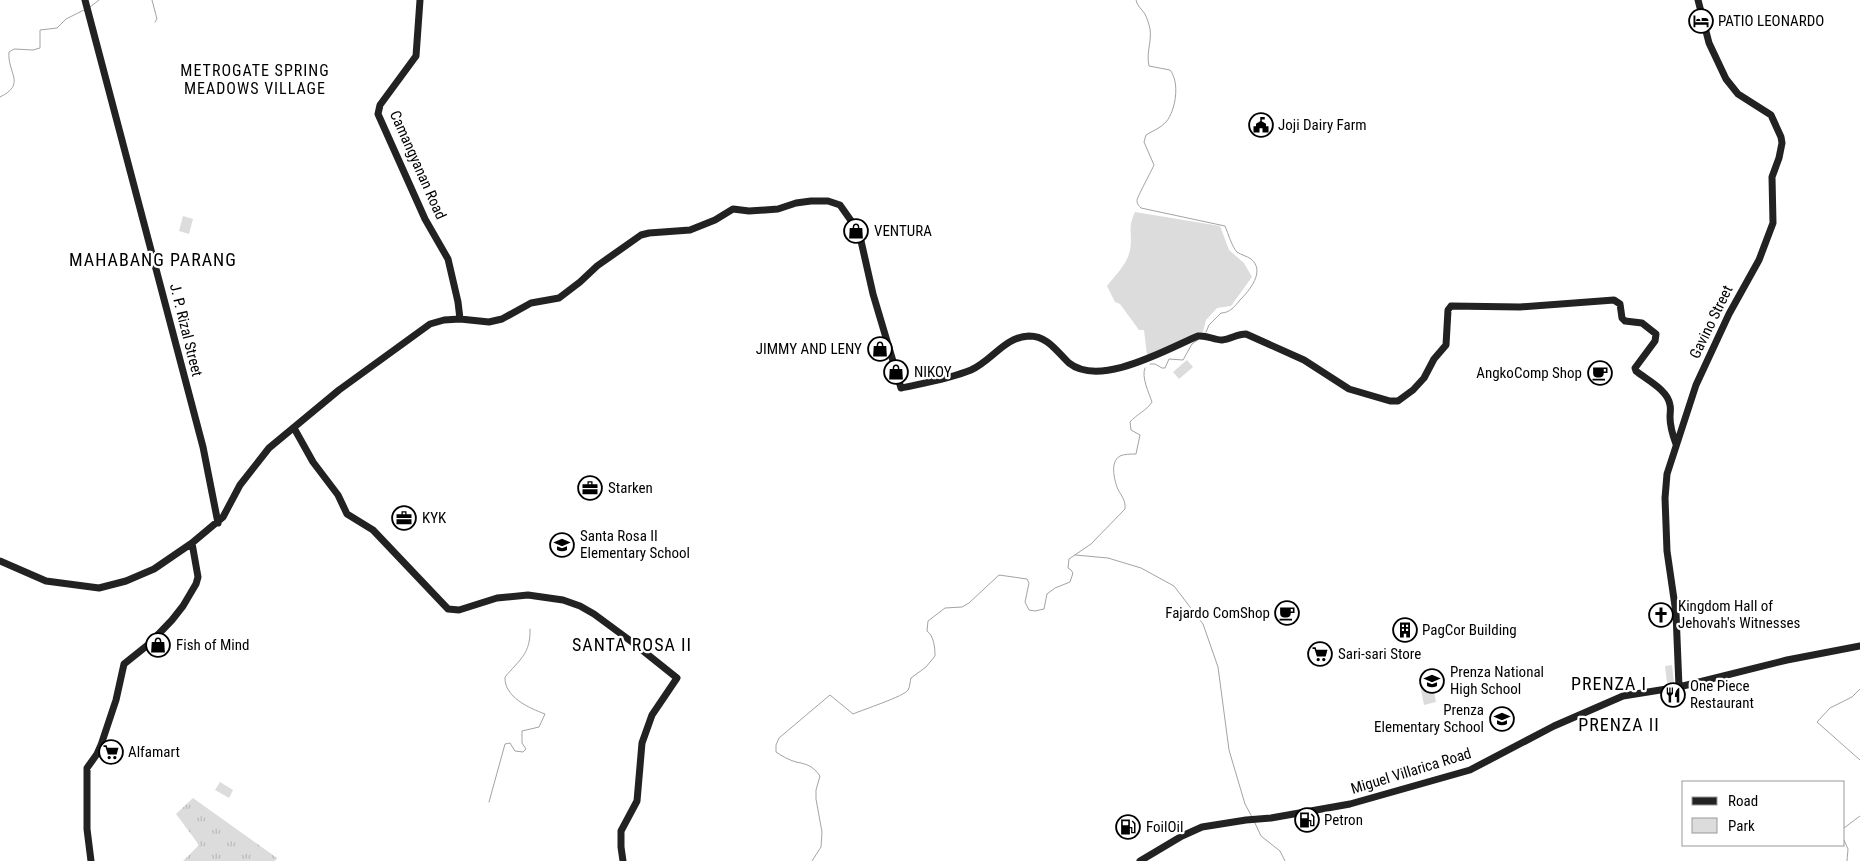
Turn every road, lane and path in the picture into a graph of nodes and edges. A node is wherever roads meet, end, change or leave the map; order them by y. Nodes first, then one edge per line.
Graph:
1 (420, 0) edge
2 (1698, 0) edge
3 (85, 1) edge
4 (460, 319) junction
5 (294, 428) junction
6 (1676, 444) junction
7 (218, 523) junction
8 (192, 543) junction
9 (0, 561) edge
10 (1860, 646) edge
11 (1679, 687) junction
12 (91, 861) edge
13 (623, 861) edge
14 (1140, 861) edge

1 - 4 street, Camangyanan Road
2 - 6 street, Gavino Street
3 - 7 street, J. P. Rizal Street
4 - 5 street
4 - 6 street
5 - 7 street
5 - 13 street
6 - 11 street, Gavino Street
7 - 8 street
8 - 9 street
8 - 12 street
10 - 11 street, Miguel Villarica Road
11 - 14 street, Miguel Villarica Road

